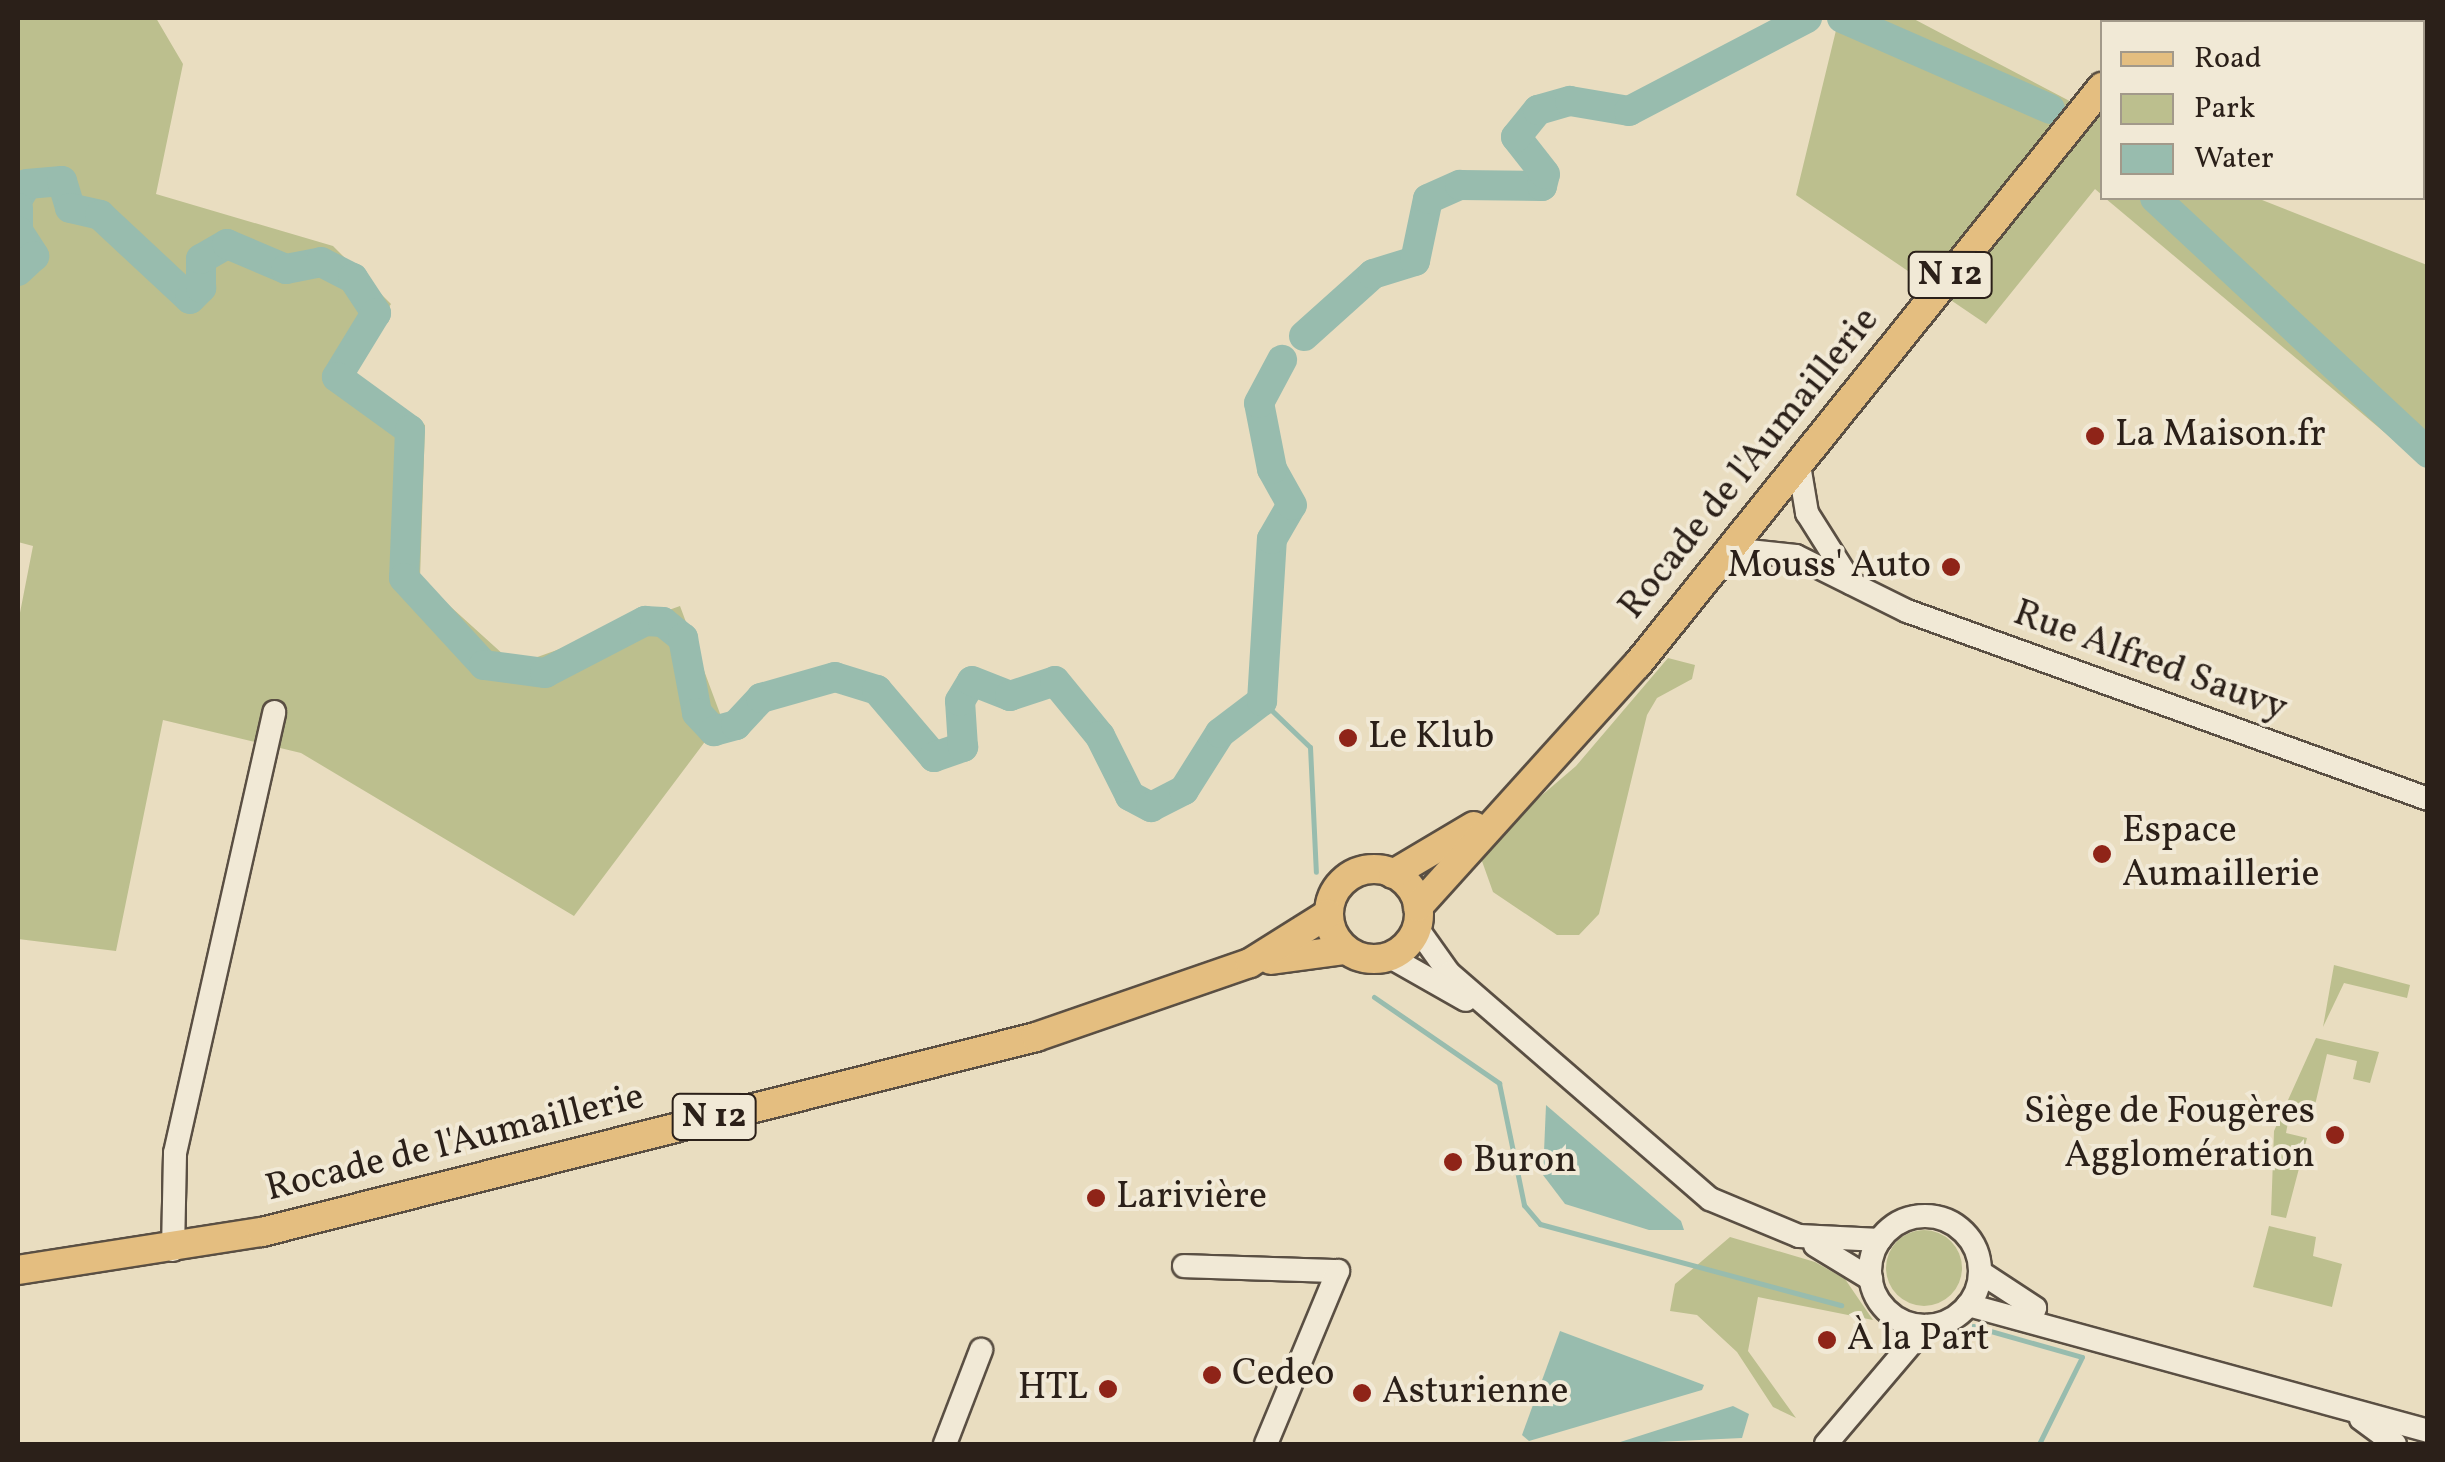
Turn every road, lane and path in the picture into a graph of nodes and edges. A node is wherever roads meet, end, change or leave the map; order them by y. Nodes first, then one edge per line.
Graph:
1 (2100, 89) edge
2 (1799, 465) junction
3 (1730, 549) junction
4 (1851, 583) junction
5 (274, 712) dead end
6 (1524, 789) junction
7 (2428, 799) edge
8 (1393, 874) junction
9 (1328, 914) junction
10 (1418, 918) junction
11 (1345, 950) junction
12 (1390, 957) junction
13 (1250, 962) junction
14 (1496, 1015) junction
15 (1798, 1236) junction
16 (1880, 1240) junction
17 (173, 1250) junction
18 (1184, 1266) dead end
19 (18, 1270) edge
20 (1980, 1272) junction
21 (1871, 1279) junction
22 (1968, 1305) junction
23 (1890, 1312) junction
24 (2060, 1323) junction
25 (1926, 1326) junction
26 (981, 1350) dead end
27 (1888, 1369) junction
28 (2350, 1411) junction
29 (2428, 1431) edge
30 (945, 1444) edge
31 (1266, 1444) edge
32 (1826, 1444) edge
33 (2395, 1444) edge

1 - 2 main road, Rocade de l'Aumaillerie / N 12
2 - 3 main road, Rocade de l'Aumaillerie / N 12
2 - 4 street
3 - 4 street, Rue Alfred Sauvy
3 - 6 main road, Rocade de l'Aumaillerie / N 12
4 - 7 street, Rue Alfred Sauvy
5 - 17 street
6 - 8 main road, Rocade de l'Aumaillerie / N 12
6 - 10 main road, Rocade de l'Aumaillerie / N 12
8 - 9 main road
8 - 10 main road
9 - 11 main road
9 - 13 main road, Rocade de l'Aumaillerie / N 12
10 - 12 main road
10 - 14 street
11 - 12 main road
11 - 13 main road, Rocade de l'Aumaillerie / N 12
12 - 14 street
13 - 17 main road, Rocade de l'Aumaillerie / N 12
14 - 15 street
15 - 16 street
15 - 21 street
16 - 20 street
16 - 21 street
17 - 19 main road, Rocade de l'Aumaillerie / N 12
18 - 31 street
20 - 22 street
20 - 24 street
21 - 23 street
22 - 24 street
22 - 25 street
23 - 25 street
23 - 27 street
24 - 28 street
25 - 27 street
26 - 30 street
27 - 32 street
28 - 29 street
28 - 33 street

